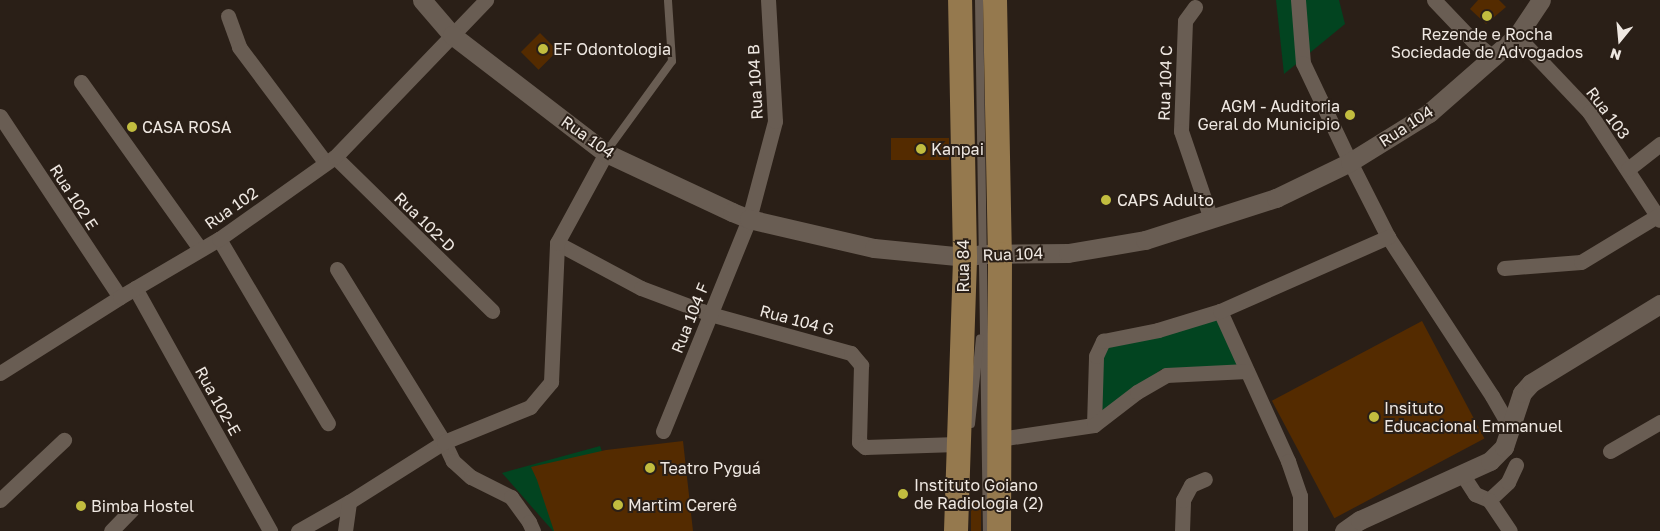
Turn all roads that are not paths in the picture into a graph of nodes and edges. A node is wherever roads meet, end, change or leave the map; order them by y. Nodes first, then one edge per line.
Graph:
1 (422, 0) edge
2 (486, 0) edge
3 (668, 0) edge
4 (768, 0) edge
5 (960, 0) edge
6 (979, 0) edge
7 (995, 0) edge
8 (1298, 0) edge
9 (1434, 0) edge
10 (1542, 0) edge
11 (1195, 7) dead end
12 (228, 16) dead end
13 (452, 34) junction
14 (1517, 36) junction
15 (1493, 57) junction
16 (81, 82) dead end
17 (0, 116) edge
18 (1660, 144) edge
19 (606, 153) junction
20 (330, 160) junction
21 (1350, 162) junction
22 (1628, 169) junction
23 (1659, 218) edge
24 (750, 219) junction
25 (1211, 219) junction
26 (1388, 237) junction
27 (219, 240) junction
28 (557, 243) junction
29 (200, 249) junction
30 (982, 255) junction
31 (1504, 268) dead end
32 (337, 269) dead end
33 (135, 288) junction
34 (120, 297) junction
35 (984, 300) junction
36 (1660, 304) edge
37 (492, 311) dead end
38 (1220, 311) junction
39 (710, 314) junction
40 (1247, 371) junction
41 (0, 373) edge
42 (1660, 422) edge
43 (328, 423) dead end
44 (1094, 425) junction
45 (1510, 429) junction
46 (663, 431) dead end
47 (1000, 439) junction
48 (64, 440) dead end
49 (965, 441) junction
50 (444, 442) junction
51 (1610, 451) dead end
52 (1516, 465) dead end
53 (1462, 474) junction
54 (967, 478) dead end
55 (1205, 479) dead end
56 (0, 500) edge
57 (1489, 500) junction
58 (349, 502) junction
59 (132, 509) dead end
60 (111, 531) edge
61 (270, 531) edge
62 (298, 531) edge
63 (345, 531) edge
64 (533, 531) edge
65 (956, 531) edge
66 (987, 531) edge
67 (999, 531) edge
68 (1182, 531) edge
69 (1300, 531) edge
70 (1344, 531) edge
71 (1510, 531) edge

1 - 13 street, Rua 104
2 - 13 street, Rua 102
3 - 19 lane
4 - 24 street, Rua 104 B
5 - 30 main road, Rua 84
6 - 30 lane
7 - 30 main road, Rua 84
8 - 21 street
9 - 15 street
10 - 14 street, Rua 104
11 - 25 street, Rua 104 C
12 - 20 street, Rua 102-D
13 - 19 street, Rua 104
13 - 20 street, Rua 102
14 - 15 street, Rua 104
14 - 22 street, Rua 103
15 - 21 street, Rua 104
16 - 29 street
17 - 34 street, Rua 102 E
18 - 22 street
19 - 24 street, Rua 104
19 - 28 street
20 - 27 street, Rua 102
20 - 37 street, Rua 102-D
21 - 25 street, Rua 104
21 - 26 street
22 - 23 street, Rua 103
23 - 31 street
24 - 30 street, Rua 104
24 - 39 street, Rua 104 F
25 - 30 street, Rua 104
26 - 38 street
26 - 45 street
27 - 29 street, Rua 102
27 - 43 street
28 - 39 street, Rua 104 G
28 - 50 street
29 - 33 street, Rua 102
30 - 35 lane
30 - 47 main road, Rua 84
30 - 49 main road, Rua 84
32 - 50 street
33 - 34 street, Rua 102
33 - 61 street, Rua 102-E
34 - 41 street, Rua 102
35 - 49 lane
35 - 66 lane
36 - 45 street
38 - 40 street
38 - 44 street
39 - 46 street, Rua 104 F
39 - 49 street, Rua 104 G
40 - 44 street
40 - 69 street
42 - 51 street
44 - 47 street
45 - 53 street
47 - 67 main road, Rua 84
48 - 56 street
49 - 54 lane
49 - 65 main road, Rua 84
50 - 58 street
50 - 64 street
52 - 57 street
53 - 57 street
53 - 70 street
55 - 68 street
57 - 71 street
58 - 62 street
58 - 63 street
59 - 60 street

